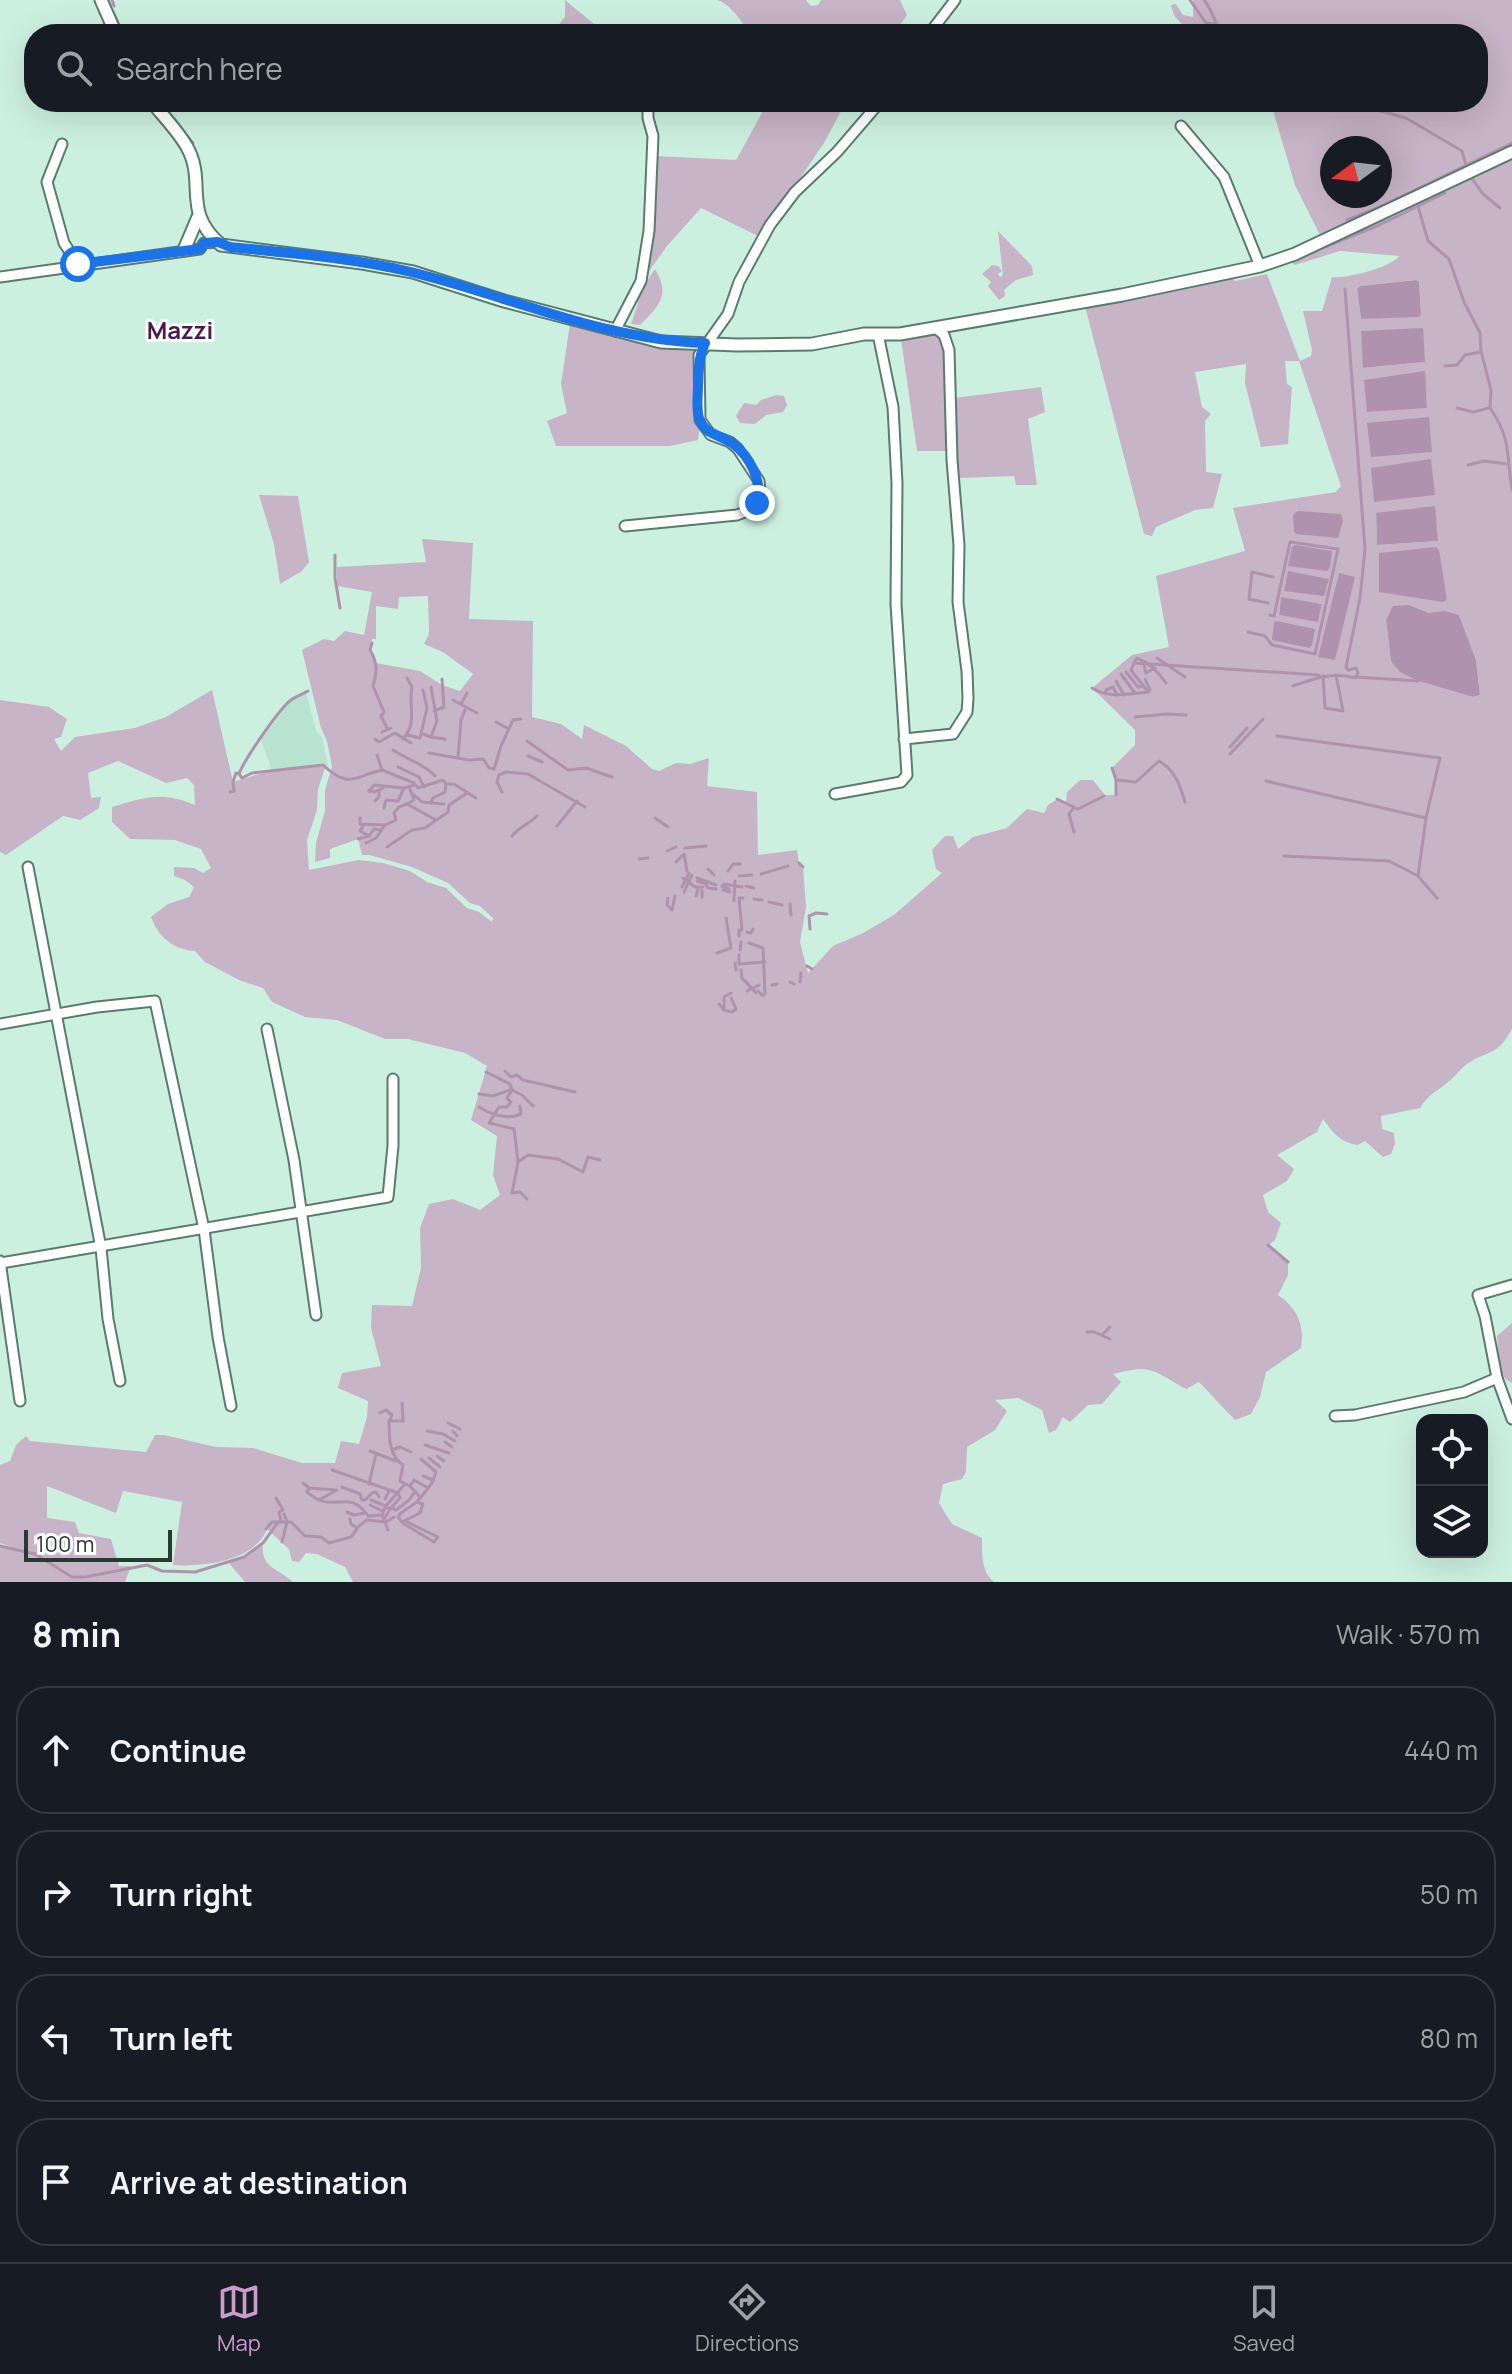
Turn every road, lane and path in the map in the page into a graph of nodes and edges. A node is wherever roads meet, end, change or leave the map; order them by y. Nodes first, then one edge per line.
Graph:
1 (101, 0) edge
2 (955, 0) edge
3 (112, 24) edge
4 (937, 24) edge
5 (160, 112) edge
6 (648, 112) edge
7 (871, 112) edge
8 (1181, 126) dead end
9 (62, 144) dead end
10 (1512, 152) edge
11 (198, 217) junction
12 (218, 242) junction
13 (184, 250) junction
14 (78, 264) junction
15 (1260, 266) junction
16 (0, 277) edge
17 (936, 328) junction
18 (615, 331) junction
19 (878, 334) junction
20 (705, 343) junction
21 (625, 526) dead end
22 (904, 739) junction
23 (835, 794) dead end
24 (28, 867) dead end
25 (58, 1014) junction
26 (0, 1024) edge
27 (267, 1029) dead end
28 (393, 1079) dead end
29 (302, 1212) junction
30 (204, 1229) junction
31 (101, 1248) junction
32 (0, 1262) edge
33 (1512, 1285) edge
34 (316, 1315) dead end
35 (1497, 1378) junction
36 (120, 1381) dead end
37 (20, 1401) dead end
38 (231, 1406) dead end
39 (1335, 1416) dead end
40 (1512, 1419) edge

1 - 3 street
2 - 4 street
5 - 11 street
6 - 18 street
7 - 20 street
8 - 15 street
9 - 14 street
10 - 15 street
11 - 12 street
11 - 13 street
12 - 13 street
12 - 18 street
13 - 14 street
14 - 16 street
15 - 17 street
17 - 19 street
17 - 22 street
18 - 20 street
19 - 20 street
19 - 22 street
20 - 21 street
22 - 23 street
24 - 25 street
25 - 26 street
25 - 30 street
25 - 31 street
27 - 29 street
28 - 29 street
29 - 30 street
29 - 34 street
30 - 31 street
30 - 38 street
31 - 32 street
31 - 36 street
32 - 37 street
33 - 35 street
35 - 39 street
35 - 40 street

